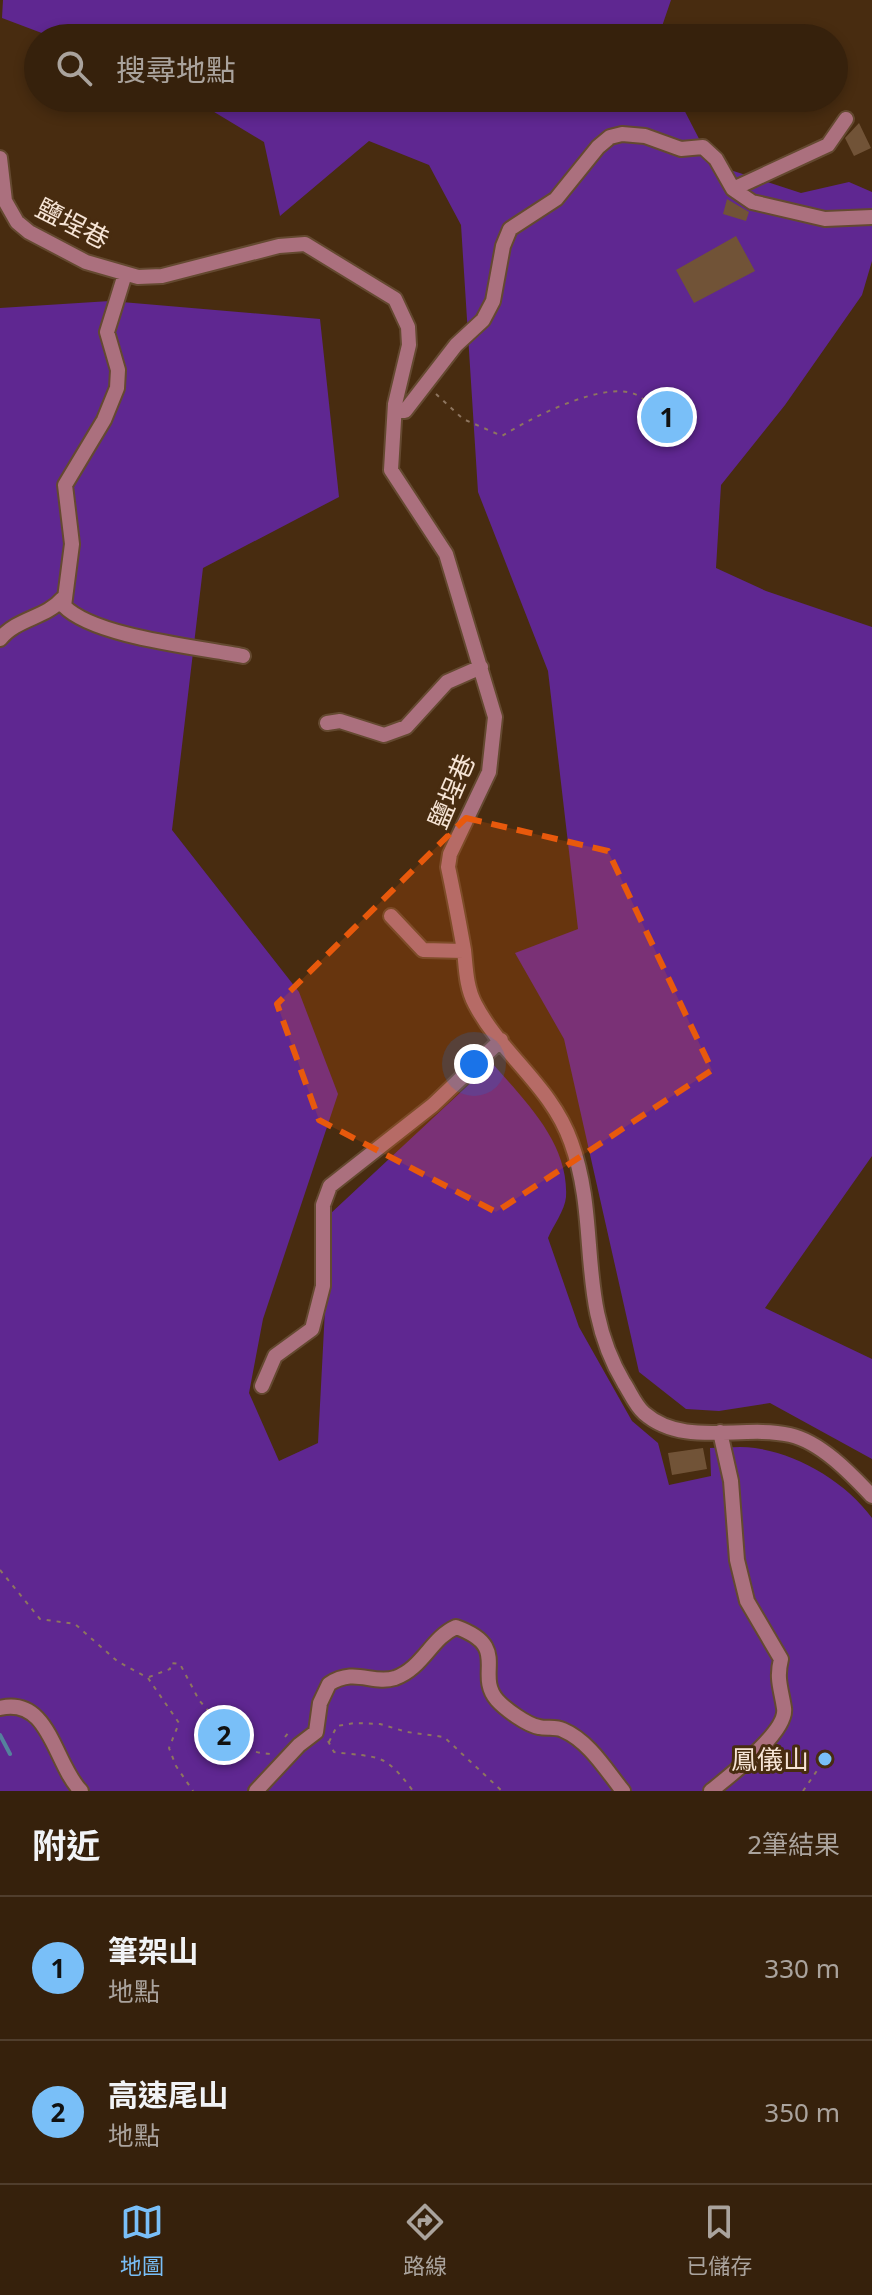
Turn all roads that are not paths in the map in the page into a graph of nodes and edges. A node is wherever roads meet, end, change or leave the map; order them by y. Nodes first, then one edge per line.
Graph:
1 (846, 119) dead end
2 (0, 158) edge
3 (733, 189) junction
4 (872, 217) edge
5 (125, 274) junction
6 (395, 404) junction
7 (62, 599) junction
8 (0, 639) edge
9 (243, 656) dead end
10 (481, 667) junction
11 (327, 723) dead end
12 (391, 916) dead end
13 (464, 951) junction
14 (501, 1040) junction
15 (262, 1386) dead end
16 (720, 1432) junction
17 (872, 1496) edge
18 (0, 1708) edge
19 (81, 1791) edge
20 (256, 1791) edge
21 (623, 1791) edge
22 (711, 1791) edge

1 - 3 street
2 - 5 street, 鹽埕巷
3 - 4 street
3 - 6 street
5 - 6 street, 鹽埕巷
5 - 7 street, 鹽埕巷
6 - 10 street, 鹽埕巷
7 - 8 street
7 - 9 street
10 - 11 street
10 - 13 street, 鹽埕巷
12 - 13 street
13 - 14 street, 鹽埕巷
14 - 15 street
14 - 16 street, 鹽埕巷
16 - 17 street, 鹽埕巷
16 - 22 street
18 - 19 street
20 - 21 street

